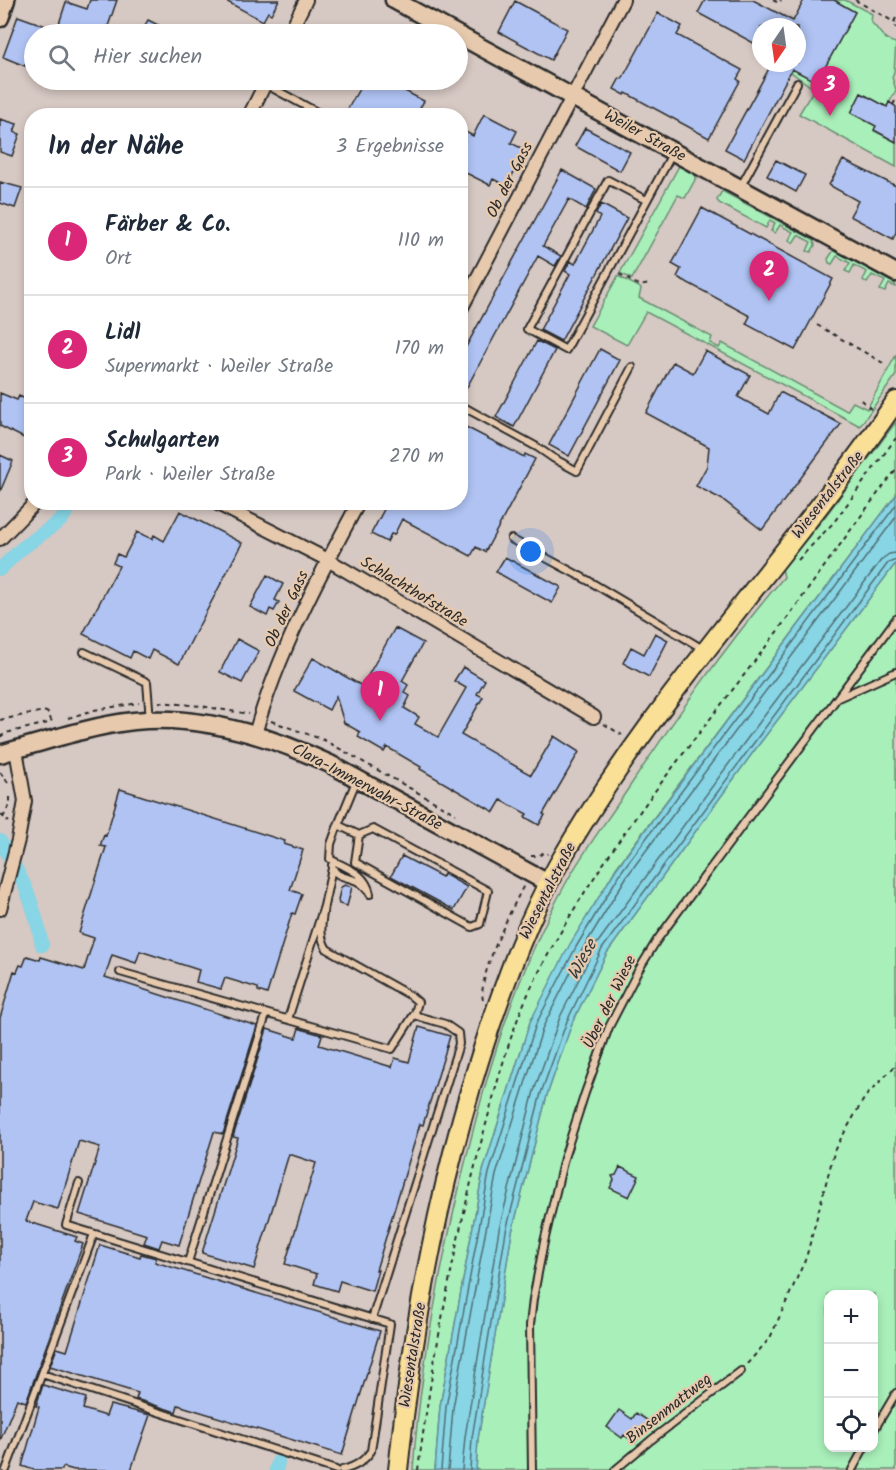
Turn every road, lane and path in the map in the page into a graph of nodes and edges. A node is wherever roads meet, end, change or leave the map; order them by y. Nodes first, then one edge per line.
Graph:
1 (6, 0) edge
2 (306, 0) edge
3 (394, 0) edge
4 (623, 0) edge
5 (773, 0) edge
6 (781, 0) edge
7 (855, 0) edge
8 (0, 18) edge
9 (895, 21) edge
10 (294, 24) edge
11 (439, 24) edge
12 (896, 28) edge
13 (468, 40) edge
14 (797, 83) dead end
15 (262, 90) edge
16 (280, 90) edge
17 (573, 96) junction
18 (896, 99) edge
19 (893, 105) dead end
20 (253, 108) edge
21 (310, 108) edge
22 (673, 151) junction
23 (740, 188) junction
24 (646, 200) junction
25 (610, 269) junction
26 (896, 273) edge
27 (649, 284) dead end
28 (468, 296) edge
29 (817, 325) dead end
30 (883, 363) dead end
31 (632, 368) dead end
32 (896, 401) edge
33 (468, 409) edge
34 (896, 470) edge
35 (28, 510) edge
36 (230, 510) edge
37 (355, 510) edge
38 (0, 539) edge
39 (511, 539) dead end
40 (328, 560) junction
41 (896, 618) edge
42 (707, 651) junction
43 (84, 652) dead end
44 (896, 672) edge
45 (838, 699) junction
46 (594, 717) joint
47 (0, 720) edge
48 (150, 720) junction
49 (255, 734) junction
50 (0, 737) edge
51 (637, 745) junction
52 (8, 752) edge
53 (0, 772) edge
54 (357, 778) junction
55 (3, 818) dead end
56 (338, 825) junction
57 (359, 835) junction
58 (539, 856) dead end
59 (331, 862) junction
60 (530, 873) junction
61 (548, 883) junction
62 (324, 906) junction
63 (0, 909) edge
64 (120, 972) dead end
65 (483, 1002) dead end
66 (415, 1013) junction
67 (266, 1015) junction
68 (286, 1019) junction
69 (896, 1065) edge
70 (79, 1183) dead end
71 (94, 1234) junction
72 (188, 1263) junction
73 (372, 1319) junction
74 (741, 1371) joint
75 (42, 1374) junction
76 (896, 1393) edge
77 (878, 1422) edge
78 (862, 1452) edge
79 (6, 1470) edge
80 (336, 1470) edge
81 (342, 1470) edge
82 (398, 1470) edge
83 (418, 1470) edge
84 (532, 1470) edge
85 (615, 1470) edge
86 (852, 1470) edge

1 - 8 street
2 - 10 street
3 - 11 street, Weiler Straße
4 - 17 street, Ob der Gass
5 - 6 path
7 - 9 path
9 - 12 path
13 - 17 street, Weiler Straße
14 - 23 lane
15 - 20 street
16 - 21 lane
17 - 22 street, Weiler Straße
17 - 28 street, Ob der Gass
18 - 19 path
22 - 23 street, Weiler Straße
22 - 24 lane
23 - 26 street, Weiler Straße
24 - 25 lane
24 - 25 lane
25 - 27 path
29 - 30 path
31 - 33 lane
32 - 42 main road, Wiesentalstraße
34 - 83 path
35 - 38 street
36 - 40 street, Schlachthofstraße
37 - 40 street, Ob der Gass
39 - 42 lane
40 - 46 street, Schlachthofstraße
40 - 49 street, Ob der Gass
41 - 45 lane, Über der Wiese
42 - 51 main road, Wiesentalstraße
43 - 48 lane
44 - 45 lane
45 - 84 lane, Über der Wiese
46 - 51 path
47 - 50 path
48 - 49 street, Clara-Immerwahr-Straße
48 - 52 street, Clara-Immerwahr-Straße
49 - 54 street, Clara-Immerwahr-Straße
51 - 61 main road, Wiesentalstraße
52 - 63 street
53 - 55 path
54 - 56 lane
54 - 60 street, Clara-Immerwahr-Straße
56 - 57 lane
56 - 59 lane
57 - 57 lane
58 - 60 path
59 - 59 lane
59 - 62 lane
60 - 61 street, Clara-Immerwahr-Straße
60 - 65 path
61 - 82 main road, Wiesentalstraße
62 - 66 lane
62 - 68 lane
64 - 67 lane
66 - 68 lane
66 - 73 lane
67 - 68 lane
67 - 72 lane
69 - 74 path
70 - 71 lane
71 - 72 lane
71 - 75 lane
72 - 73 lane
73 - 81 lane
74 - 85 lane, Binsenmattweg
75 - 79 lane
75 - 80 lane
76 - 77 lane
78 - 86 lane

